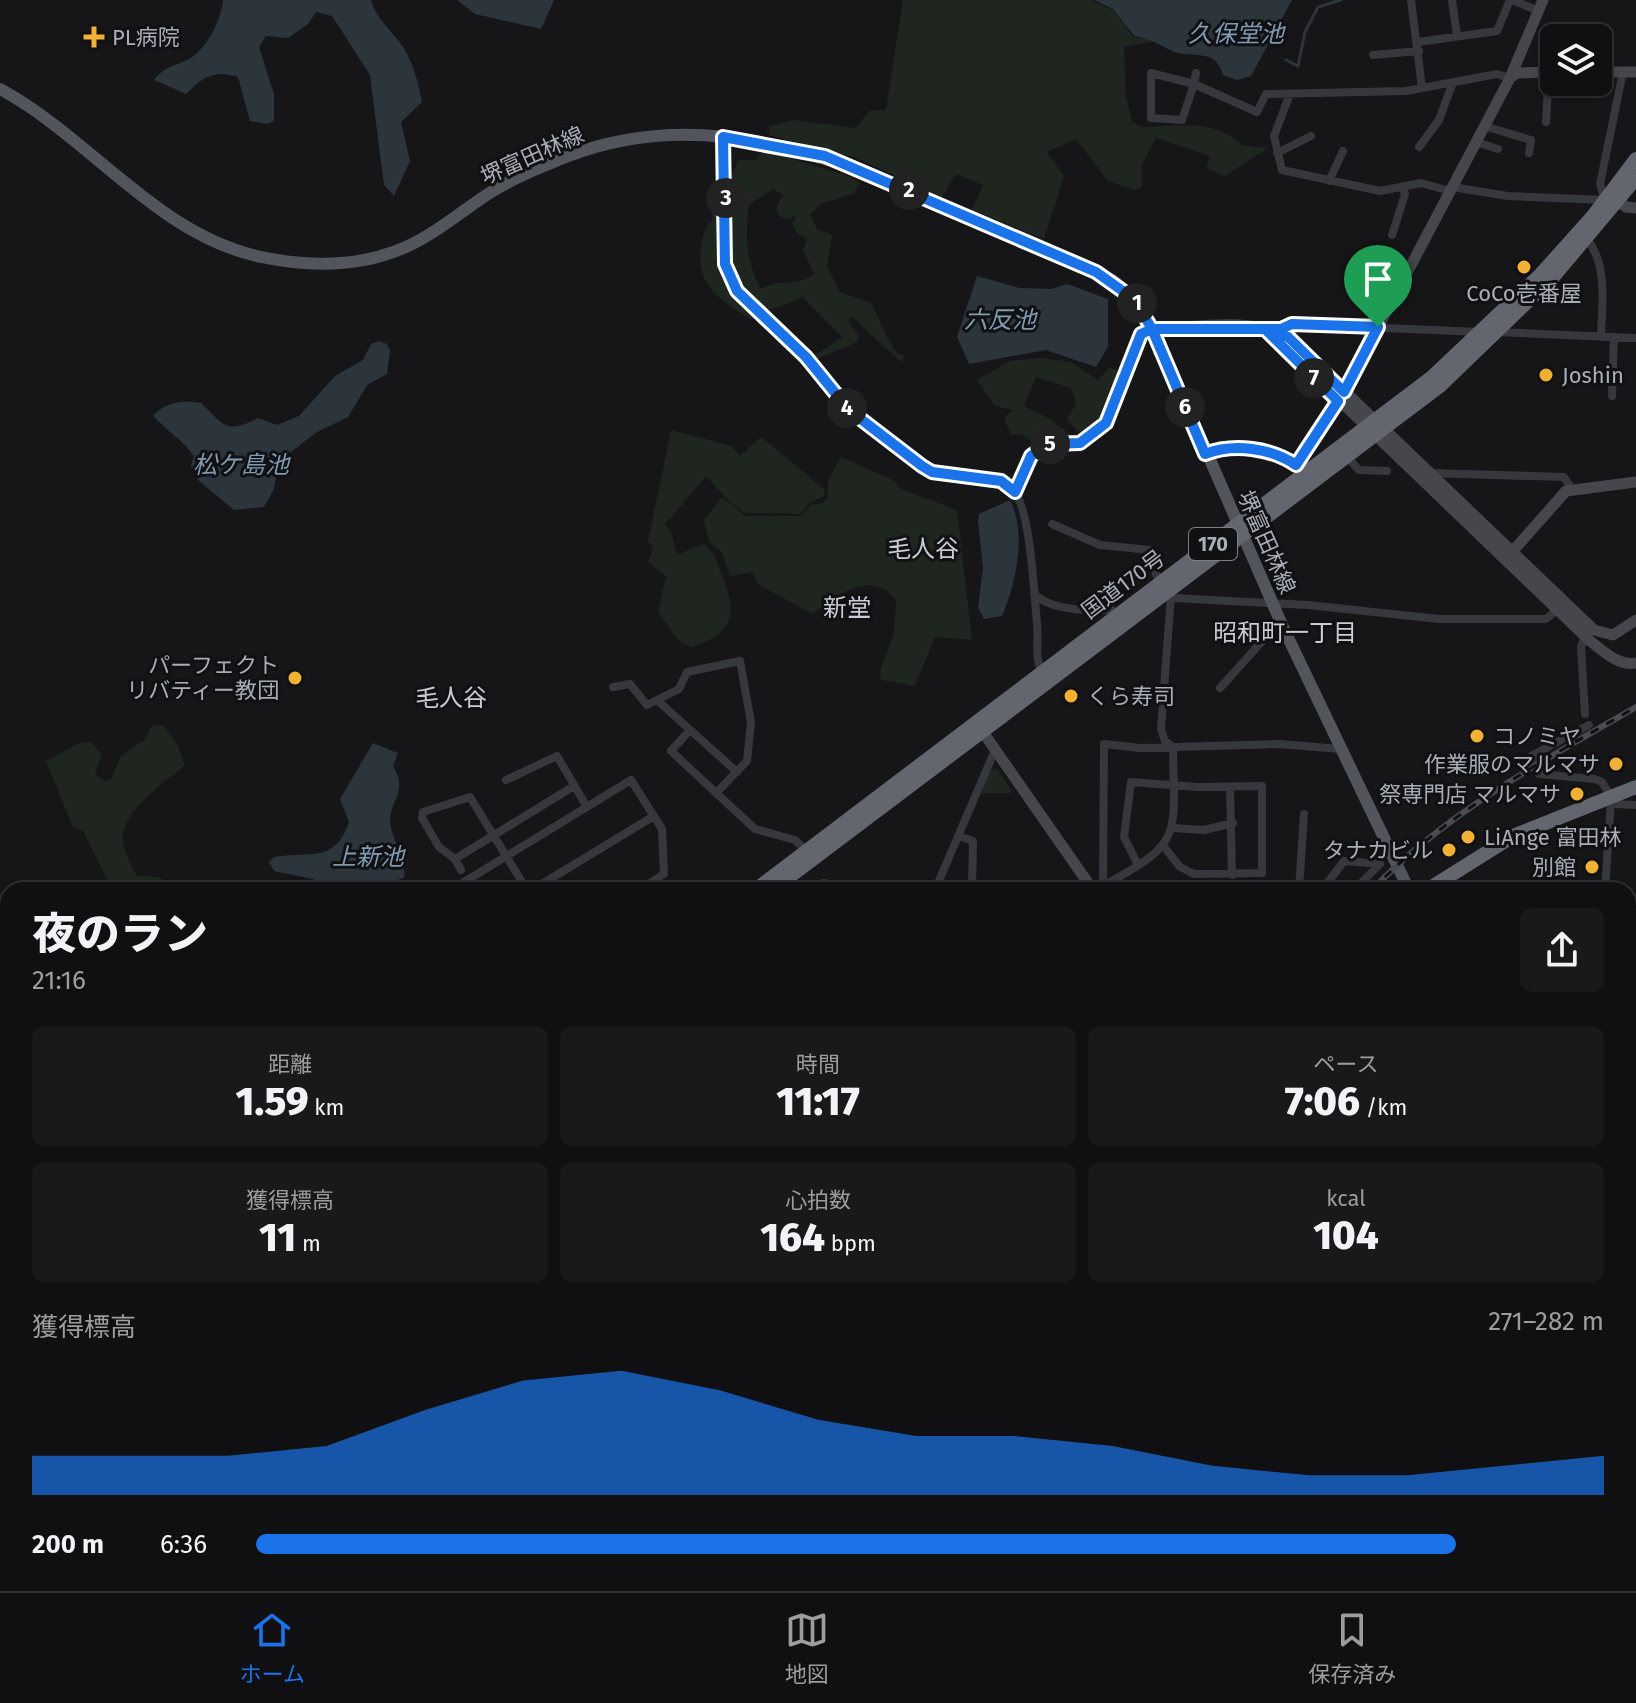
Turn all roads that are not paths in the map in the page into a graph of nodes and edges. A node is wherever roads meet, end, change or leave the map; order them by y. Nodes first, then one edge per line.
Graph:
1 (1411, 0) edge
2 (1452, 0) edge
3 (1511, 0) edge
4 (1541, 5) edge
5 (1457, 36) junction
6 (1419, 46) junction
7 (1373, 55) dead end
8 (1540, 72) edge
9 (1612, 72) edge
10 (1623, 72) junction
11 (1636, 72) edge
12 (1196, 73) dead end
13 (1510, 78) junction
14 (1453, 82) junction
15 (1194, 84) junction
16 (1422, 88) junction
17 (0, 89) edge
18 (1290, 94) junction
19 (1549, 96) edge
20 (1546, 122) dead end
21 (1484, 126) junction
22 (1311, 136) dead end
23 (723, 137) junction
24 (1476, 142) junction
25 (1419, 147) dead end
26 (1498, 149) dead end
27 (1343, 151) dead end
28 (1277, 153) junction
29 (1529, 153) dead end
30 (1636, 159) edge
31 (1636, 178) edge
32 (1329, 181) junction
33 (1403, 188) junction
34 (1451, 189) junction
35 (1612, 200) junction
36 (1636, 208) edge
37 (1392, 235) dead end
38 (1587, 240) junction
39 (1378, 327) junction
40 (1152, 329) junction
41 (1265, 329) junction
42 (1481, 332) junction
43 (1499, 332) junction
44 (1601, 337) junction
45 (1614, 337) junction
46 (1636, 338) edge
47 (1341, 396) junction
48 (1612, 396) dead end
49 (1376, 429) junction
50 (1205, 454) junction
51 (1348, 458) junction
52 (1299, 471) junction
53 (1387, 471) dead end
54 (1429, 473) junction
55 (1636, 482) edge
56 (1572, 489) junction
57 (1015, 492) junction
58 (1052, 524) dead end
59 (1239, 531) junction
60 (1512, 552) junction
61 (1168, 590) junction
62 (1035, 595) junction
63 (1273, 606) junction
64 (1557, 610) junction
65 (1120, 620) junction
66 (1636, 620) edge
67 (1282, 625) junction
68 (1585, 636) junction
69 (1636, 663) edge
70 (1042, 672) junction
71 (613, 687) dead end
72 (1220, 688) dead end
73 (658, 701) junction
74 (1585, 714) dead end
75 (1589, 725) dead end
76 (978, 727) junction
77 (690, 730) junction
78 (1173, 747) junction
79 (1340, 749) junction
80 (995, 750) junction
81 (737, 772) junction
82 (506, 780) dead end
83 (1173, 785) junction
84 (574, 786) junction
85 (1230, 787) junction
86 (1636, 787) edge
87 (718, 791) junction
88 (1611, 800) junction
89 (1636, 805) edge
90 (587, 807) junction
91 (1304, 814) dead end
92 (654, 816) junction
93 (1233, 823) junction
94 (1173, 828) junction
95 (493, 835) junction
96 (958, 836) junction
97 (1164, 847) junction
98 (809, 854) junction
99 (506, 856) junction
100 (455, 859) junction
101 (1386, 861) junction
102 (1138, 865) junction
103 (461, 870) dead end
104 (1232, 875) junction
105 (464, 882) edge
106 (524, 882) edge
107 (543, 882) edge
108 (652, 882) edge
109 (767, 882) edge
110 (780, 882) edge
111 (938, 882) edge
112 (972, 882) edge
113 (1088, 882) edge
114 (1092, 882) edge
115 (1104, 882) edge
116 (1299, 882) edge
117 (1328, 882) edge
118 (1363, 882) edge
119 (1403, 882) edge
120 (1440, 882) edge
121 (1606, 882) edge

1 - 6 street
2 - 5 street
3 - 4 street
3 - 5 street
4 - 13 street
5 - 6 street
6 - 7 street
6 - 16 street
8 - 13 street
9 - 10 street
10 - 11 street
10 - 35 street
12 - 15 street
13 - 14 street
13 - 21 street
14 - 16 street
14 - 25 street
15 - 15 street
15 - 18 street
16 - 18 street
17 - 23 main road, 堺富田林線
18 - 28 street
19 - 20 street
21 - 24 street
21 - 29 street
22 - 28 street
23 - 40 main road, 堺富田林線
23 - 57 street
24 - 26 street
24 - 34 street
27 - 32 street
28 - 32 street
30 - 35 highway, 国道170号 / 170
31 - 35 highway, 国道170号 / 170
32 - 33 street
33 - 34 street
33 - 37 street
34 - 35 street
34 - 39 street
35 - 36 street
35 - 38 highway, 国道170号 / 170
35 - 42 highway, 国道170号 / 170
38 - 43 highway, 国道170号 / 170
38 - 44 street
39 - 41 street
39 - 42 street
39 - 47 street
40 - 41 street
40 - 50 main road, 堺富田林線
40 - 57 street
41 - 47 street
42 - 43 street
42 - 49 highway, 国道170号 / 170
43 - 44 street
43 - 49 highway, 国道170号 / 170
44 - 45 street
45 - 46 street
45 - 48 street
47 - 49 street
47 - 52 street
49 - 51 highway, 国道170号 / 170
49 - 52 highway, 国道170号 / 170
49 - 54 street
49 - 64 street
50 - 52 street
50 - 59 main road, 堺富田林線
51 - 53 street
51 - 59 highway, 国道170号 / 170
52 - 59 highway, 国道170号 / 170
54 - 56 street
54 - 60 street
55 - 56 street
56 - 60 street
57 - 62 street
58 - 61 street
59 - 61 highway, 国道170号 / 170
59 - 63 main road, 堺富田林線
60 - 66 street
61 - 63 street
61 - 65 highway, 国道170号 / 170
61 - 78 street
62 - 65 street
62 - 70 street
63 - 64 street
63 - 67 main road, 堺富田林線
64 - 68 street
65 - 70 highway, 国道170号 / 170
65 - 76 highway, 国道170号 / 170
67 - 72 street
67 - 79 main road, 堺富田林線
68 - 69 street
68 - 74 street
70 - 76 highway, 国道170号 / 170
71 - 73 street
73 - 77 street
73 - 81 street
75 - 88 street
76 - 80 street
76 - 98 highway, 国道170号 / 170
77 - 81 street
77 - 87 street
78 - 79 street
78 - 83 street
78 - 114 street
79 - 101 main road, 堺富田林線
80 - 96 street
80 - 113 street
81 - 87 street
82 - 84 street
83 - 85 street
83 - 94 street
83 - 102 street
84 - 90 street
84 - 95 street
85 - 93 street
85 - 104 street
86 - 88 highway
87 - 98 street
88 - 89 street
88 - 120 highway
88 - 121 street
90 - 92 street
90 - 99 street
91 - 116 street
92 - 107 street
92 - 108 street
93 - 94 street
93 - 104 street
94 - 97 street
95 - 99 street
95 - 100 street
95 - 100 street
96 - 111 street
96 - 112 street
97 - 102 street
97 - 104 street
98 - 109 highway, 国道170号 / 170
98 - 110 highway, 国道170号 / 170
99 - 105 street
99 - 106 street
100 - 103 street
101 - 117 street
101 - 118 street
101 - 119 main road, 堺富田林線
102 - 115 street

